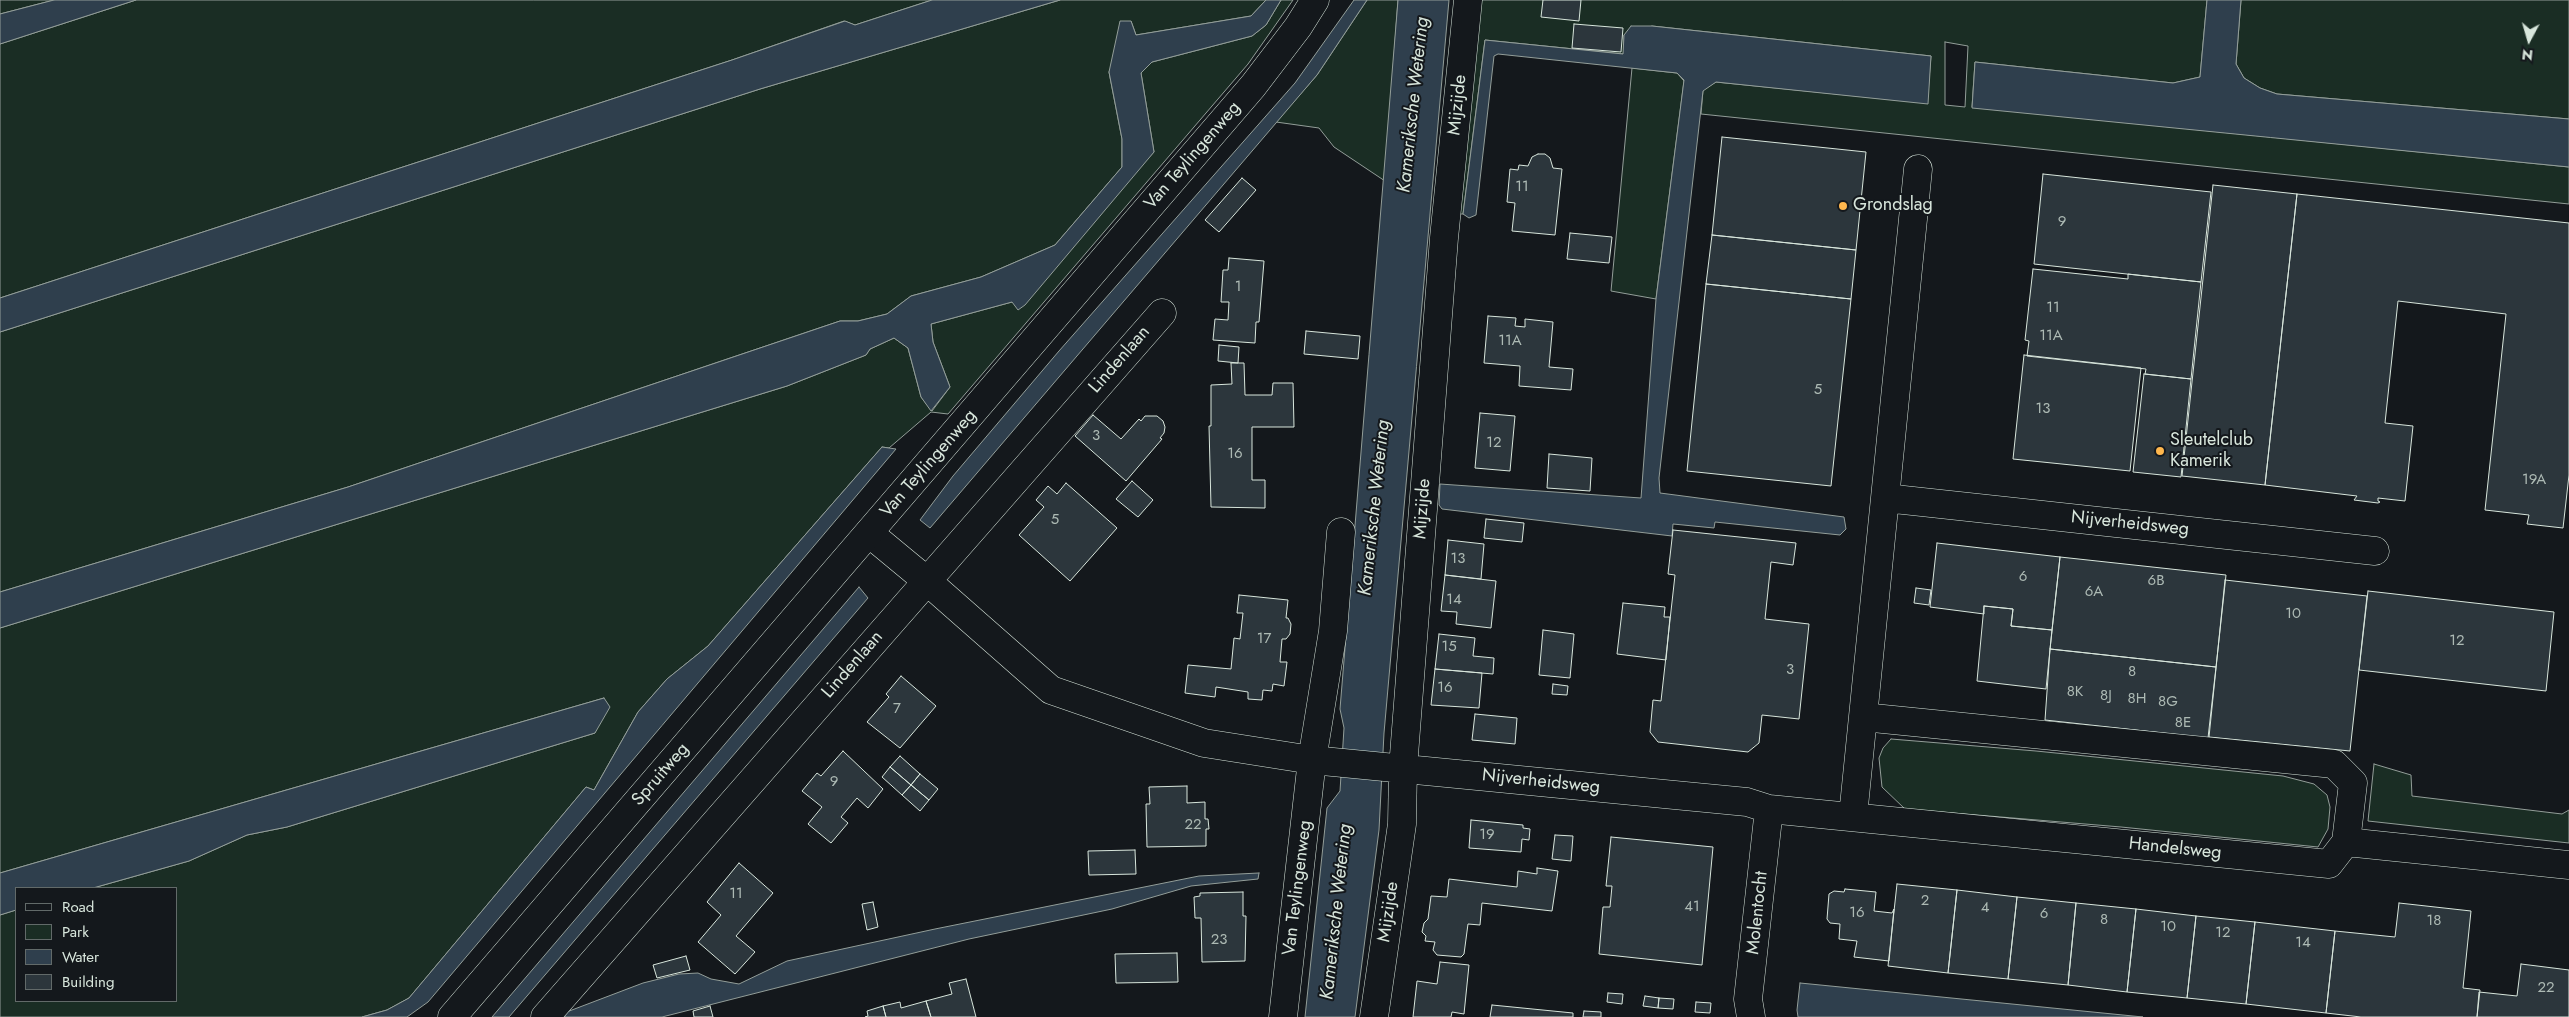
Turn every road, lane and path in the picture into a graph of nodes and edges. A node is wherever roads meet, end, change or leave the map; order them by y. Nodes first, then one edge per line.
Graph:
1 (1315, 0) edge
2 (1468, 0) edge
3 (1918, 169) dead end
4 (1162, 313) dead end
5 (1885, 498) junction
6 (1341, 532) dead end
7 (869, 533) junction
8 (2375, 551) dead end
9 (927, 581) junction
10 (1863, 717) junction
11 (1324, 760) junction
12 (1394, 766) junction
13 (1770, 809) junction
14 (1852, 816) junction
15 (2346, 842) junction
16 (2569, 865) edge
17 (452, 1017) edge
18 (545, 1017) edge
19 (1283, 1017) edge
20 (1374, 1017) edge
21 (1751, 1017) edge

1 - 7 street, Van Teylingenweg
2 - 12 street, Mijzijde
3 - 5 street
4 - 9 street, Lindenlaan
5 - 8 street, Nijverheidsweg
5 - 10 street
6 - 11 street, Van Teylingenweg
7 - 9 street, Van Teylingenweg
7 - 17 street, Spruitweg
9 - 11 street, Van Teylingenweg
9 - 18 street, Lindenlaan
10 - 14 street
10 - 15 street
11 - 12 street, Nijverheidsweg
11 - 19 street, Van Teylingenweg
12 - 13 street, Nijverheidsweg
12 - 20 street, Mijzijde
13 - 14 street, Handelsweg
13 - 21 street, Molentocht
14 - 15 street, Handelsweg
15 - 16 street

